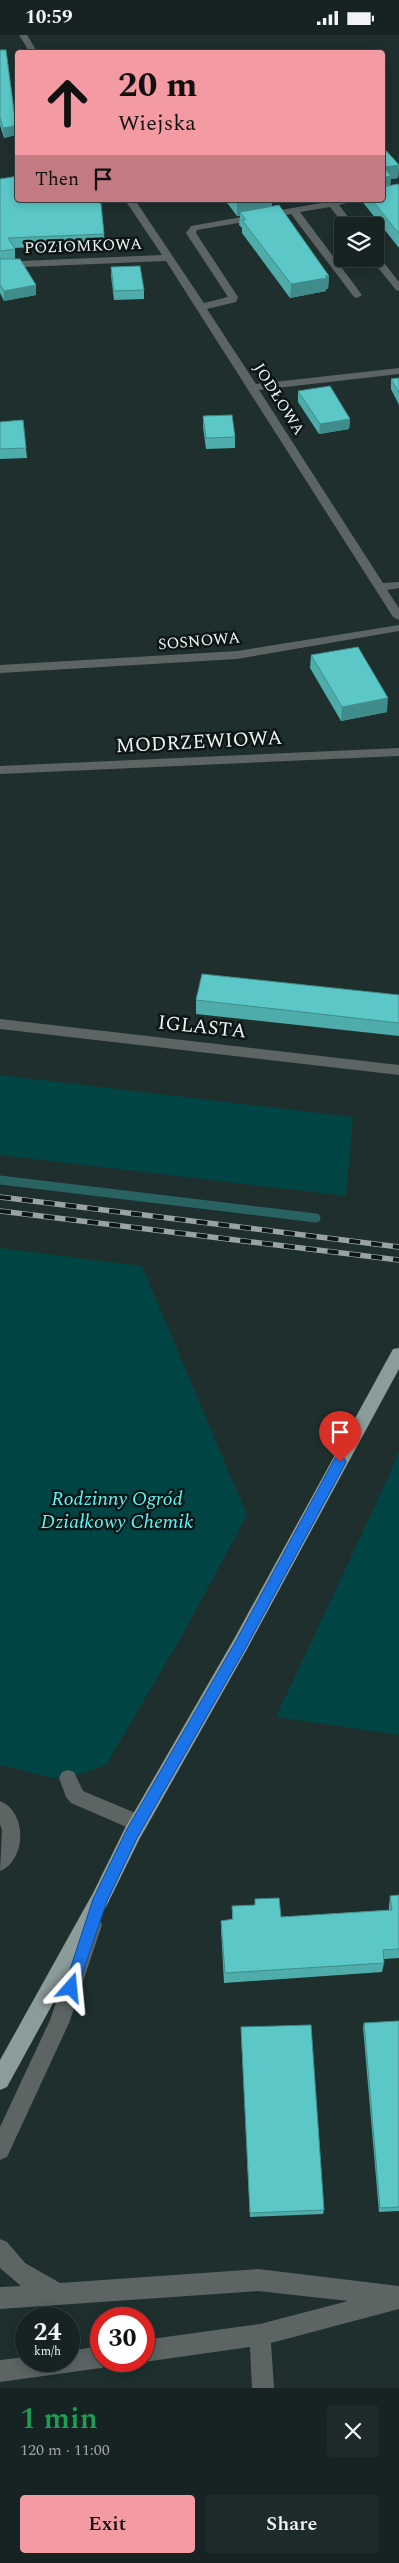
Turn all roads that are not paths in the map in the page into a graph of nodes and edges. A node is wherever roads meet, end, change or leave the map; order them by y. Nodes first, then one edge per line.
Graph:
1 (23, 35) edge
2 (32, 50) edge
3 (131, 202) edge
4 (343, 202) edge
5 (332, 204) junction
6 (293, 210) junction
7 (343, 217) edge
8 (168, 258) junction
9 (0, 265) edge
10 (383, 267) edge
11 (399, 288) edge
12 (357, 295) dead end
13 (202, 307) junction
14 (399, 371) edge
15 (252, 388) junction
16 (399, 585) edge
17 (381, 587) junction
18 (399, 617) edge
19 (399, 628) edge
20 (0, 669) edge
21 (399, 752) edge
22 (0, 770) edge
23 (0, 1025) edge
24 (399, 1070) edge
25 (399, 1354) edge
26 (68, 1777) dead end
27 (0, 1810) edge
28 (138, 1823) junction
29 (0, 1862) edge
30 (100, 1899) junction
31 (0, 2080) edge
32 (0, 2149) edge
33 (0, 2249) edge
34 (58, 2294) junction
35 (0, 2298) edge
36 (399, 2298) edge
37 (260, 2335) junction
38 (155, 2349) edge
39 (90, 2359) edge
40 (0, 2371) edge
41 (264, 2388) edge

1 - 2 street
3 - 8 street, JODŁOWA
4 - 5 street
5 - 6 street
5 - 7 street
6 - 12 street
6 - 13 street
8 - 9 street, POZIOMKOWA
8 - 13 street, JODŁOWA
10 - 11 street
13 - 15 street, JODŁOWA
14 - 15 street
15 - 17 street, JODŁOWA
16 - 17 street
17 - 18 street, JODŁOWA
19 - 20 street, SOSNOWA
21 - 22 street, MODRZEWIOWA
23 - 24 street, IGLASTA
25 - 28 main road
26 - 28 street
27 - 29 street
28 - 30 main road
30 - 31 main road
30 - 32 street
33 - 34 street
34 - 35 street
34 - 36 street
36 - 37 street
37 - 38 street
37 - 41 street
39 - 40 street

